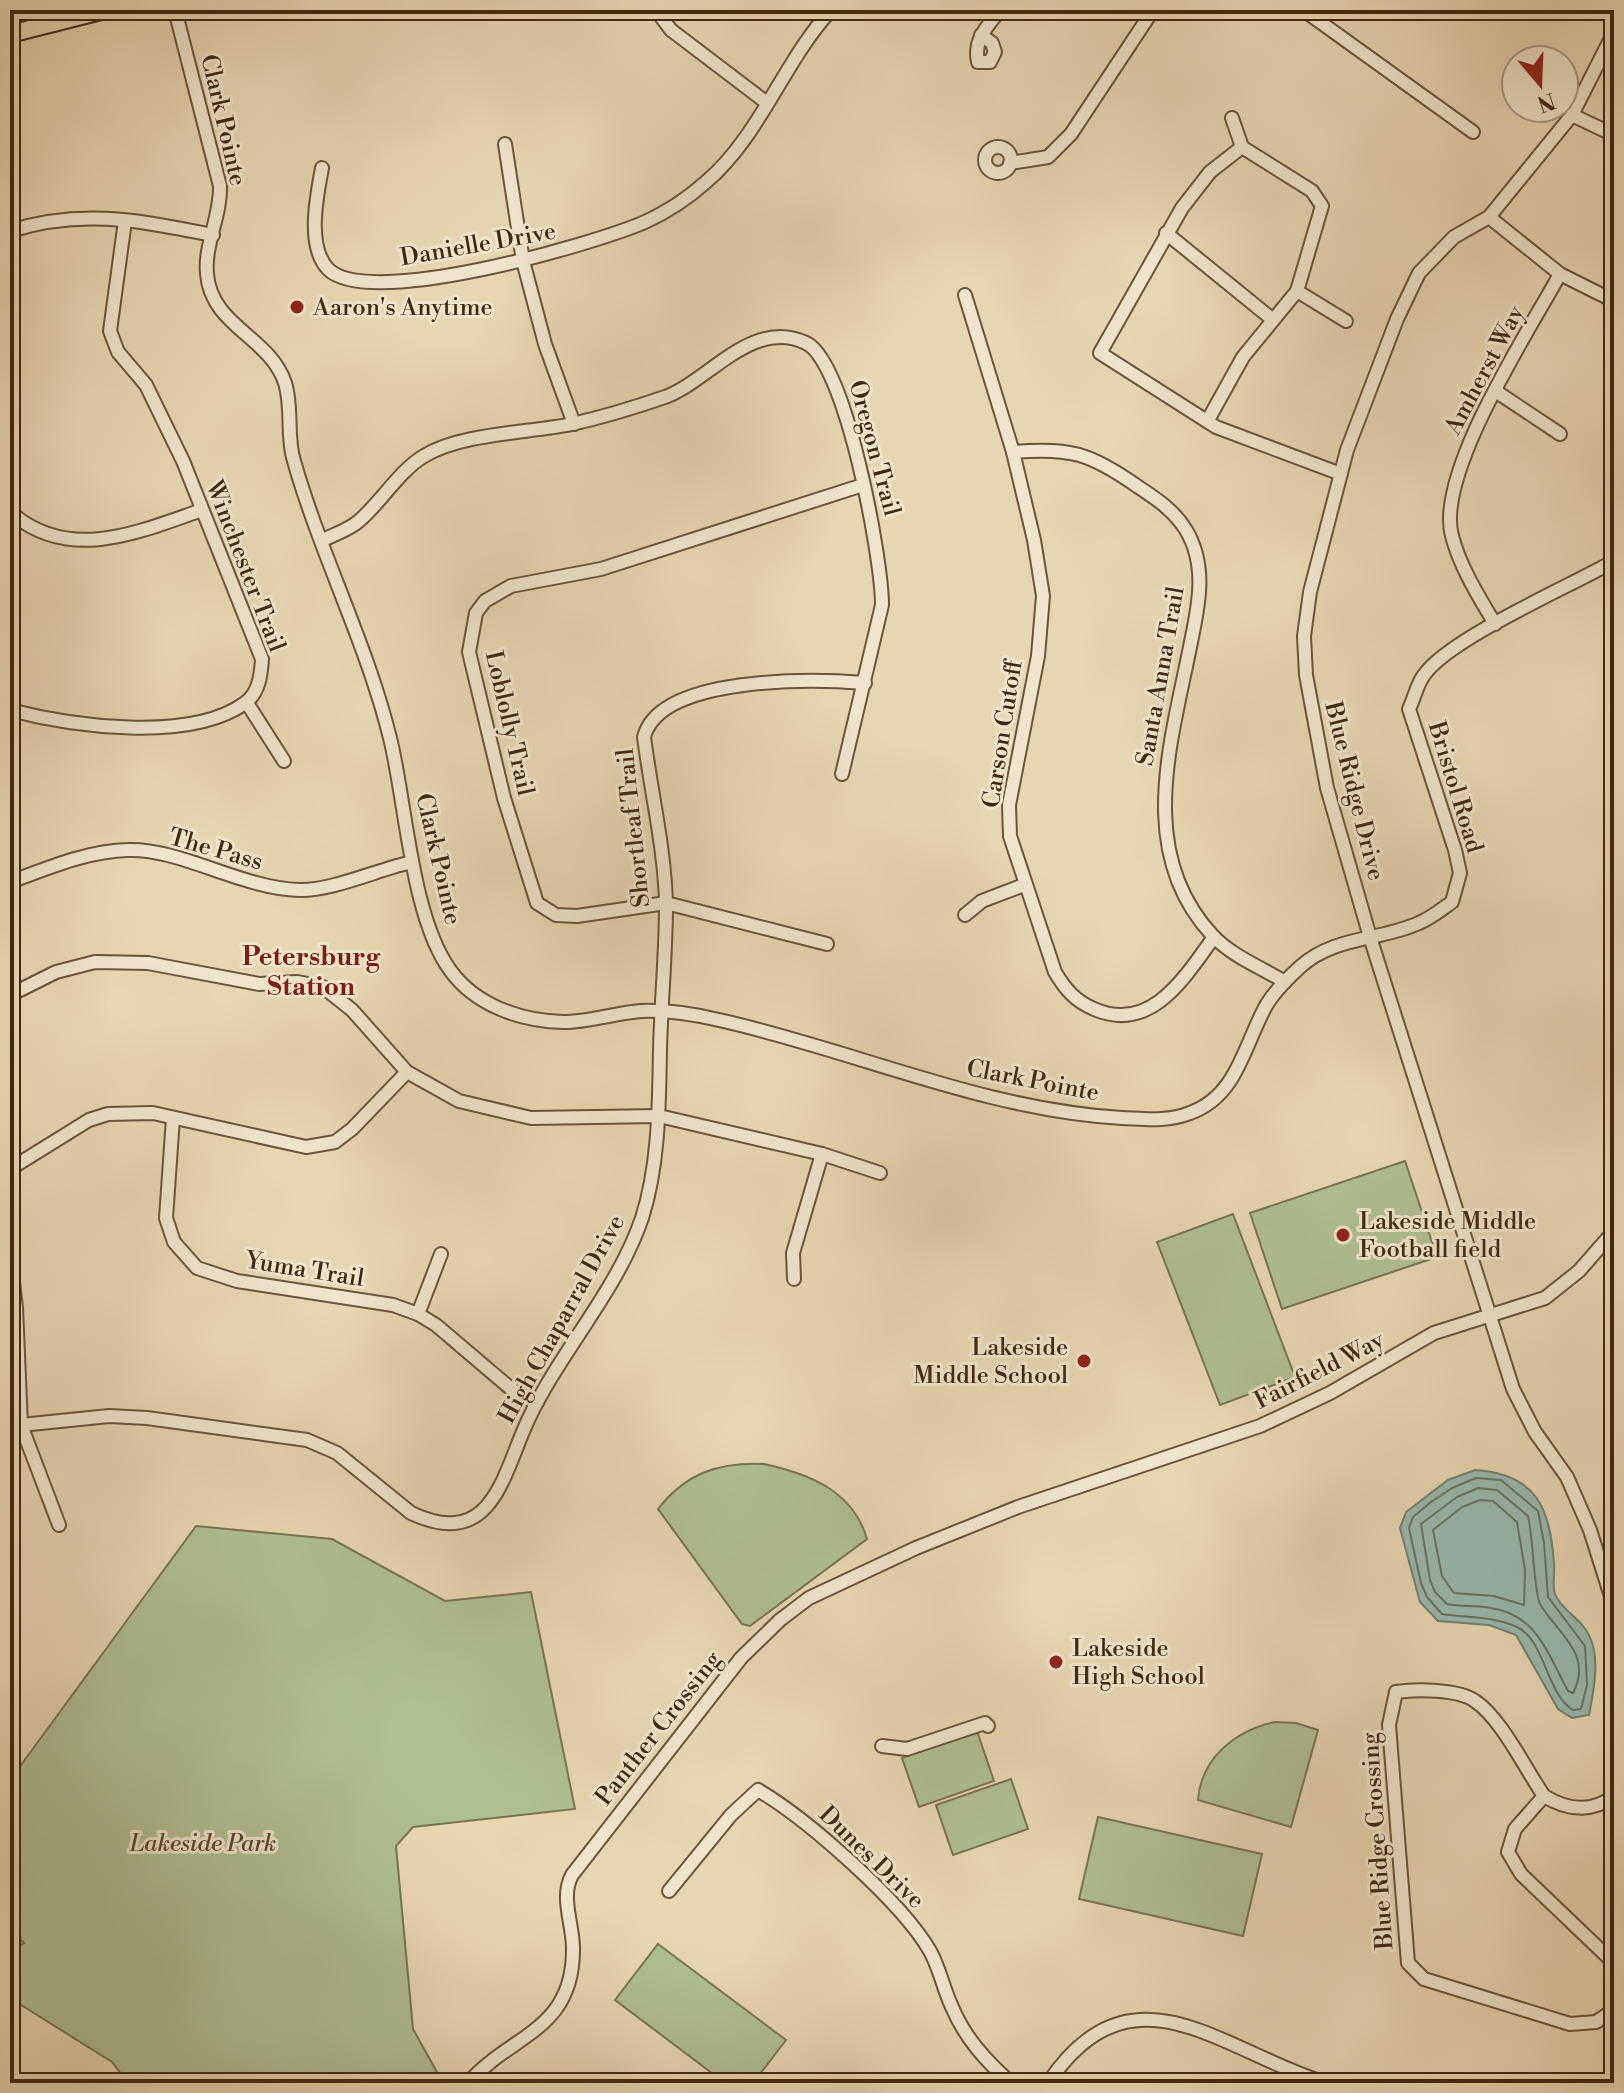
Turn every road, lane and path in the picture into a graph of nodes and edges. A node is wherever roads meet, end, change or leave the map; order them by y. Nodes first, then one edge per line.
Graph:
1 (105, 10) edge
2 (175, 10) edge
3 (656, 10) edge
4 (831, 10) edge
5 (1000, 10) edge
6 (1153, 10) edge
7 (1312, 10) edge
8 (1614, 32) edge
9 (10, 34) edge
10 (981, 35) dead end
11 (1580, 99) edge
12 (767, 103) junction
13 (1232, 118) dead end
14 (1580, 119) edge
15 (1565, 124) edge
16 (1473, 132) dead end
17 (1614, 135) edge
18 (505, 144) dead end
19 (1242, 147) junction
20 (1010, 163) dead end
21 (322, 168) dead end
22 (1489, 217) junction
23 (125, 221) junction
24 (10, 231) edge
25 (1166, 233) junction
26 (213, 235) junction
27 (523, 261) junction
28 (1560, 274) junction
29 (1297, 291) junction
30 (965, 295) dead end
31 (1614, 301) edge
32 (1272, 319) junction
33 (1346, 321) dead end
34 (1497, 392) junction
35 (1208, 420) junction
36 (574, 424) junction
37 (1560, 434) dead end
38 (1013, 452) junction
39 (1341, 474) junction
40 (863, 485) junction
41 (202, 510) junction
42 (15, 516) dead end
43 (323, 540) junction
44 (1614, 561) edge
45 (1495, 624) junction
46 (865, 683) junction
47 (247, 703) junction
48 (10, 710) edge
49 (284, 761) dead end
50 (842, 774) dead end
51 (412, 862) junction
52 (10, 882) edge
53 (1024, 885) junction
54 (666, 903) junction
55 (965, 915) dead end
56 (1214, 937) junction
57 (1370, 937) junction
58 (827, 944) dead end
59 (1285, 982) junction
60 (10, 995) edge
61 (661, 1011) junction
62 (407, 1072) junction
63 (659, 1116) junction
64 (173, 1118) junction
65 (822, 1154) junction
66 (10, 1169) edge
67 (880, 1173) dead end
68 (1614, 1231) edge
69 (441, 1254) dead end
70 (10, 1256) edge
71 (794, 1279) dead end
72 (418, 1314) junction
73 (1490, 1315) junction
74 (537, 1402) junction
75 (16, 1423) edge
76 (1018, 1507) joint
77 (59, 1525) dead end
78 (1614, 1606) edge
79 (988, 1726) dead end
80 (882, 1746) dead end
81 (1544, 1796) junction
82 (1614, 1796) edge
83 (669, 1891) dead end
84 (1614, 1963) edge
85 (1614, 2010) edge
86 (1321, 2082) edge
87 (468, 2083) edge
88 (1011, 2083) edge
89 (1048, 2083) edge

1 - 9 main road
2 - 26 street, Clark Pointe
3 - 12 street
4 - 12 street, Danielle Drive
5 - 10 street
6 - 20 street
7 - 16 street
8 - 11 street, Blue Ridge Drive
12 - 27 street, Danielle Drive
13 - 19 street
14 - 17 street
15 - 22 street, Blue Ridge Drive
18 - 27 street
19 - 25 street
19 - 29 street
21 - 27 street, Danielle Drive
22 - 28 street
22 - 39 street, Blue Ridge Drive
23 - 24 street
23 - 26 street
23 - 41 street, Winchester Trail
25 - 32 street
25 - 35 street
26 - 43 street, Clark Pointe
27 - 36 street
28 - 31 street
28 - 34 street, Amherst Way
29 - 32 street
29 - 33 street
30 - 38 street, Carson Cutoff
32 - 35 street
34 - 37 street
34 - 45 street, Amherst Way
35 - 39 street
36 - 40 street, Oregon Trail
36 - 43 street, Oregon Trail
38 - 53 street, Carson Cutoff
38 - 56 street, Santa Anna Trail
39 - 57 street, Blue Ridge Drive
40 - 46 street, Oregon Trail
40 - 54 street, Loblolly Trail
41 - 42 street
41 - 47 street, Winchester Trail
43 - 51 street, Clark Pointe
44 - 45 street, Bristol Road
45 - 57 street, Bristol Road
46 - 50 street, Oregon Trail
46 - 54 street, Shortleaf Trail
47 - 48 street
47 - 49 street
51 - 52 street, The Pass
51 - 61 street, Clark Pointe
53 - 55 street
53 - 56 street, Carson Cutoff
54 - 58 street, Loblolly Trail
54 - 61 street, Shortleaf Trail
56 - 59 street, Santa Anna Trail
57 - 59 street, Clark Pointe
57 - 73 street, Blue Ridge Drive
59 - 61 street, Clark Pointe
60 - 62 street
61 - 63 street, High Chaparral Drive
62 - 63 street
62 - 64 street
63 - 65 street
63 - 74 street, High Chaparral Drive
64 - 66 street
64 - 72 street, Yuma Trail
65 - 67 street
65 - 71 street
68 - 73 street, Fairfield Way
69 - 72 street
70 - 75 street
72 - 74 street, Yuma Trail
73 - 76 street, Fairfield Way
73 - 78 street, Blue Ridge Drive
74 - 75 street, High Chaparral Drive
75 - 77 street
76 - 87 street, Panther Crossing
79 - 80 street
81 - 82 street
81 - 84 street
81 - 85 street, Blue Ridge Crossing
83 - 88 street, Dunes Drive
86 - 89 street

